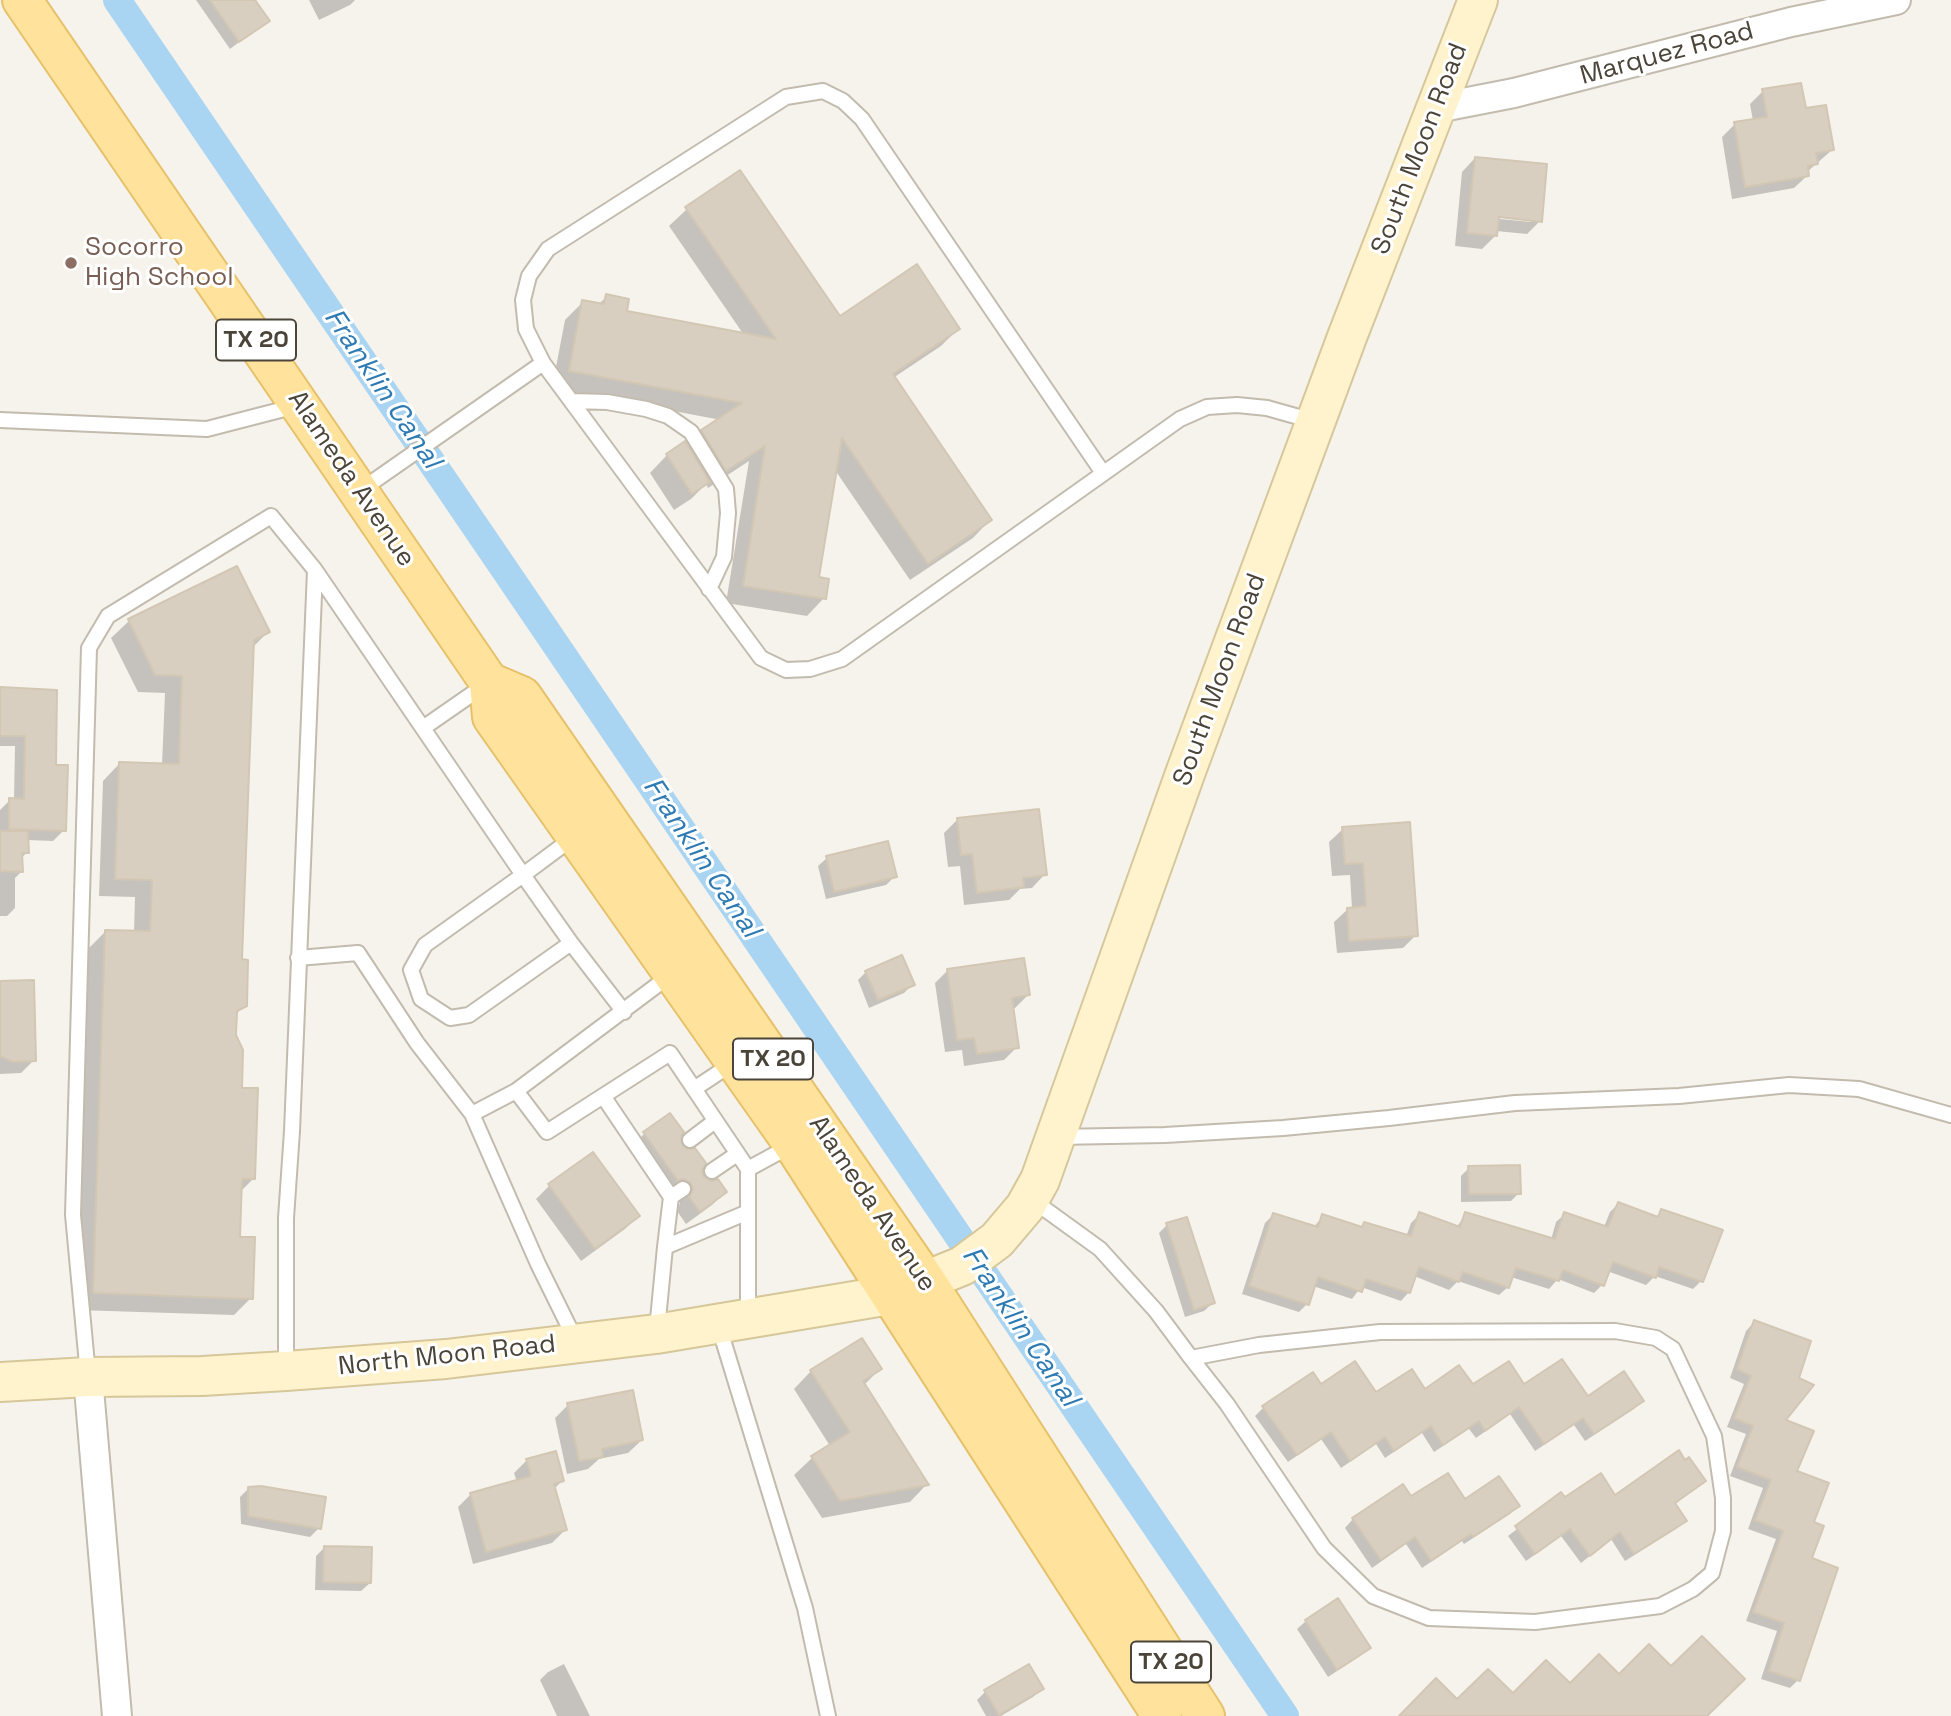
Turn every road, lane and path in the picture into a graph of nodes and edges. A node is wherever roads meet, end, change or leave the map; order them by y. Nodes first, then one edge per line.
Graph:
1 (22, 0) edge
2 (1478, 0) edge
3 (1896, 0) edge
4 (1437, 108) junction
5 (543, 363) junction
6 (570, 401) junction
7 (300, 404) junction
8 (0, 420) edge
9 (1315, 421) junction
10 (1103, 473) junction
11 (359, 491) junction
12 (315, 569) junction
13 (709, 589) junction
14 (489, 682) junction
15 (423, 728) junction
16 (575, 836) junction
17 (523, 875) junction
18 (571, 943) junction
19 (298, 958) junction
20 (673, 974) junction
21 (624, 1012) junction
22 (734, 1063) junction
23 (694, 1089) junction
24 (516, 1091) junction
25 (603, 1096) junction
26 (472, 1114) junction
27 (1951, 1115) edge
28 (715, 1121) junction
29 (1055, 1138) junction
30 (690, 1140) dead end
31 (793, 1144) junction
32 (737, 1154) junction
33 (748, 1169) junction
34 (712, 1171) dead end
35 (1030, 1198) junction
36 (748, 1212) junction
37 (665, 1247) junction
38 (937, 1276) junction
39 (890, 1295) junction
40 (733, 1320) junction
41 (656, 1334) junction
42 (577, 1343) junction
43 (1191, 1358) junction
44 (286, 1371) junction
45 (88, 1377) junction
46 (0, 1382) edge
47 (117, 1716) edge
48 (828, 1716) edge
49 (1161, 1716) edge
50 (1205, 1716) edge

1 - 7 main road, Alameda Avenue / TX 20
2 - 4 street, South Moon Road
3 - 4 street, Marquez Road
4 - 9 street, South Moon Road
5 - 6 lane
5 - 10 lane
5 - 11 lane
6 - 13 lane
6 - 13 lane
7 - 8 lane
7 - 11 main road, Alameda Avenue / TX 20
9 - 10 lane
9 - 29 street, South Moon Road
10 - 13 lane
11 - 14 main road, Alameda Avenue / TX 20
12 - 15 lane
12 - 19 lane
12 - 45 lane
14 - 15 lane
14 - 16 main road, Alameda Avenue / TX 20
14 - 38 main road, Alameda Avenue / TX 20
15 - 17 lane
16 - 17 lane
16 - 20 main road, Alameda Avenue / TX 20
17 - 18 lane
17 - 18 lane
18 - 21 lane
19 - 26 lane
19 - 44 lane
20 - 21 lane
20 - 22 main road, Alameda Avenue / TX 20
21 - 24 lane
22 - 23 lane
22 - 31 main road, Alameda Avenue / TX 20
23 - 25 lane
23 - 28 lane
24 - 25 lane
24 - 26 lane
25 - 37 lane
26 - 42 lane
27 - 29 lane
28 - 30 lane
28 - 32 lane
29 - 35 street, South Moon Road
31 - 33 lane
31 - 39 main road, Alameda Avenue / TX 20
32 - 33 lane
32 - 34 lane
33 - 36 lane
35 - 38 street, South Moon Road
35 - 43 lane
36 - 37 lane
36 - 40 lane
37 - 41 lane
38 - 39 street, South Moon Road
38 - 50 main road, Alameda Avenue / TX 20
39 - 40 street, North Moon Road
39 - 49 main road, Alameda Avenue / TX 20
40 - 41 street, North Moon Road
40 - 48 lane
41 - 42 street, North Moon Road
42 - 44 street, North Moon Road
43 - 43 lane
44 - 45 street, North Moon Road
45 - 46 street, North Moon Road
45 - 47 street

